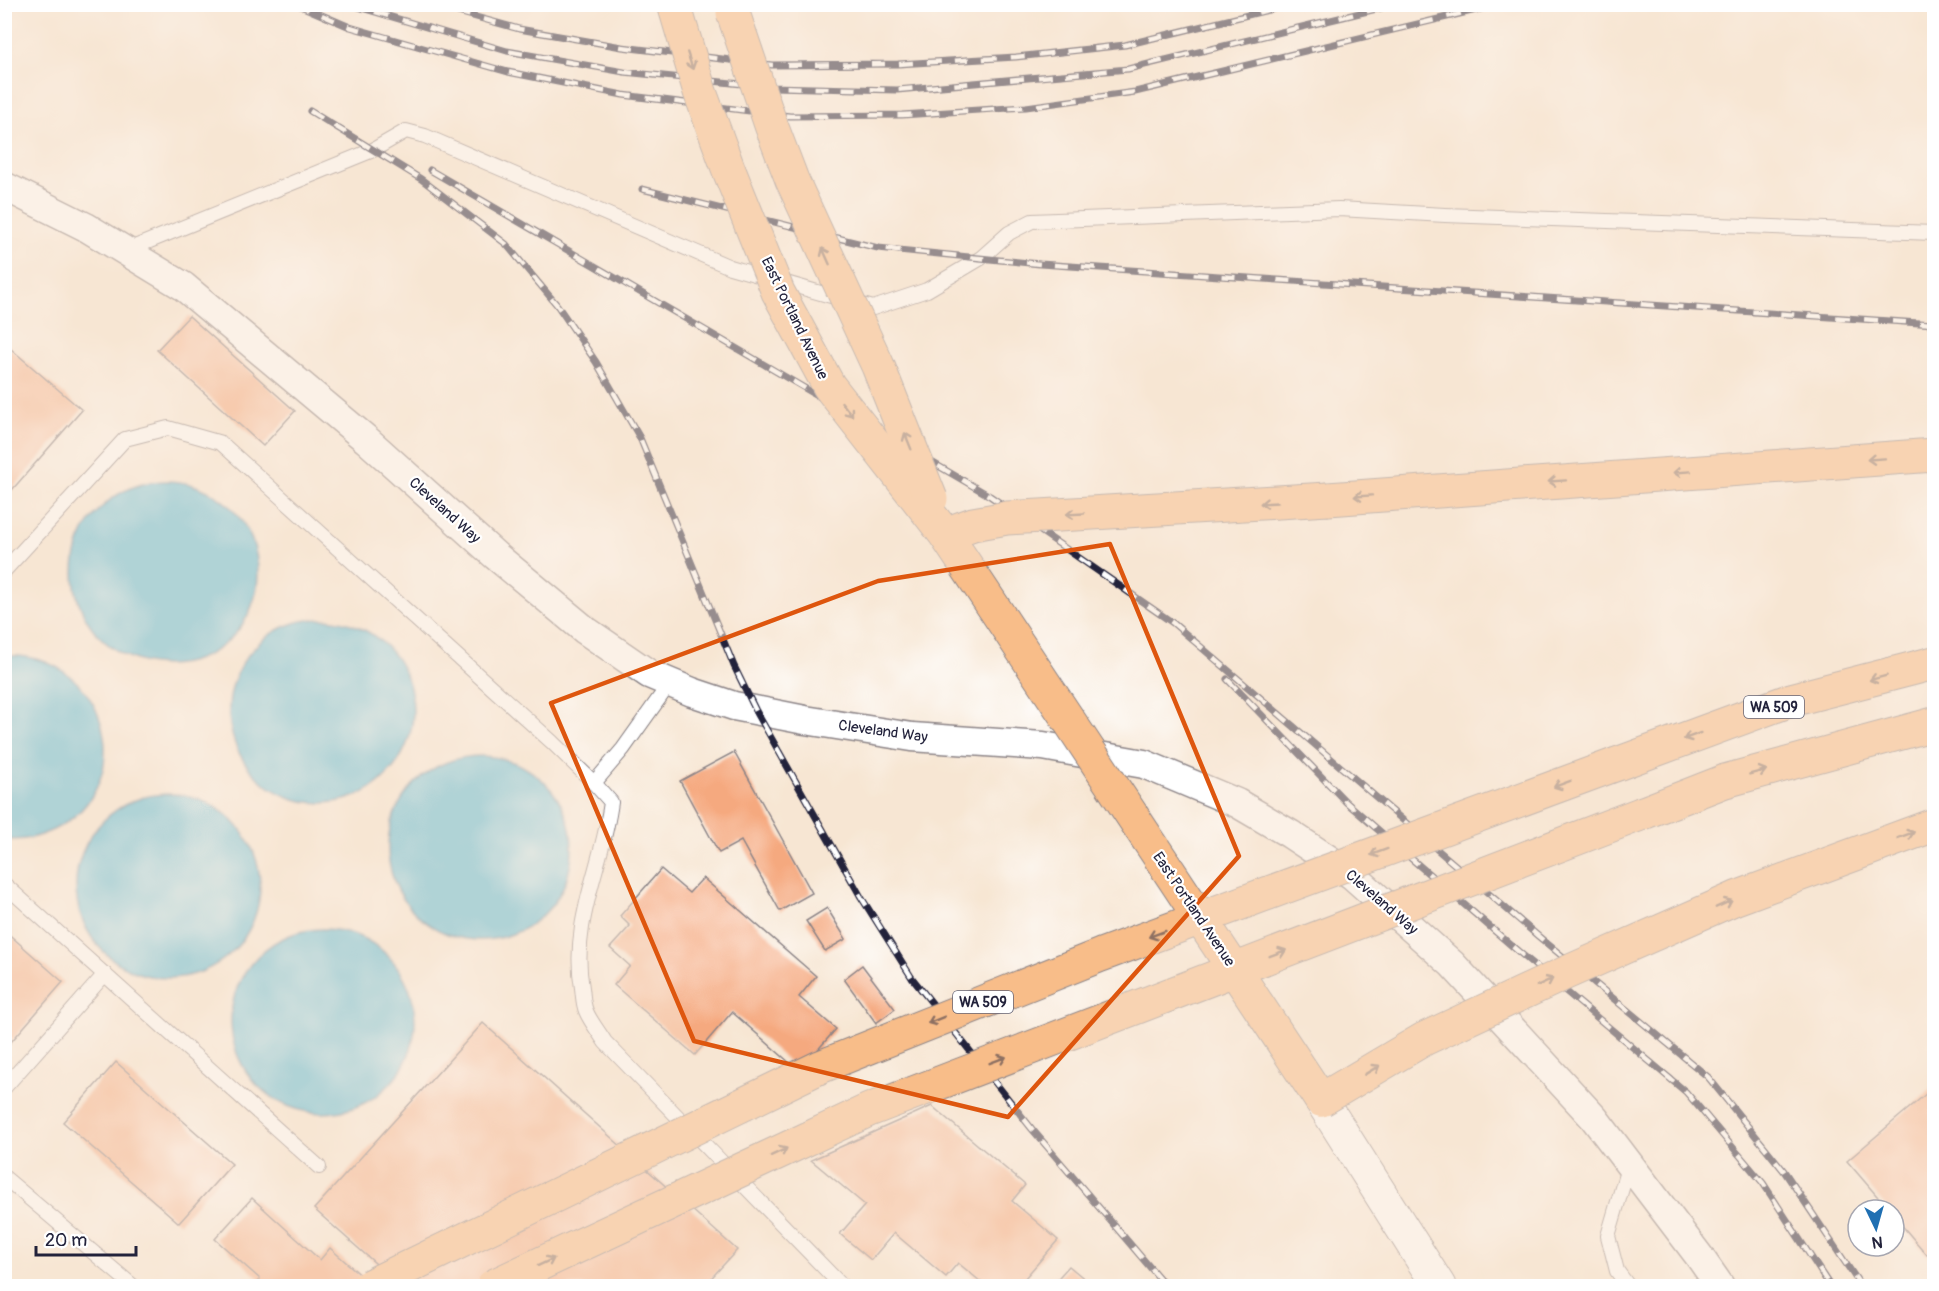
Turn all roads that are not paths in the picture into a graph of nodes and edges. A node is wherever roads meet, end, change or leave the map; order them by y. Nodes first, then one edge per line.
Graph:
1 (674, 4) edge
2 (733, 12) dead end
3 (4, 186) edge
4 (1935, 232) edge
5 (125, 251) junction
6 (1935, 455) edge
7 (945, 534) junction
8 (4, 571) edge
9 (1935, 663) edge
10 (670, 683) junction
11 (1935, 724) edge
12 (594, 783) junction
13 (1935, 825) edge
14 (4, 884) edge
15 (105, 974) junction
16 (4, 1088) edge
17 (1321, 1100) junction
18 (1629, 1164) junction
19 (319, 1167) dead end
20 (4, 1178) edge
21 (133, 1287) edge
22 (369, 1287) edge
23 (493, 1287) edge
24 (843, 1287) edge
25 (1439, 1287) edge
26 (1628, 1287) edge
27 (1720, 1287) edge

1 -> 7 main road, East Portland Avenue, bridge
7 -> 2 main road, East Portland Avenue, bridge
3 - 5 street, Cleveland Way
4 - 5 lane
5 - 10 street, Cleveland Way
6 -> 7 main road, bridge
7 - 17 main road, East Portland Avenue, bridge
8 - 12 lane
9 -> 22 main road, WA 509, bridge
10 - 12 lane
10 - 18 street, Cleveland Way
23 -> 11 main road, bridge
12 - 24 lane
17 -> 13 main road, bridge
14 - 15 lane
15 - 16 lane
15 - 19 lane
17 - 25 street, East Portland Avenue
18 - 26 lane
18 - 27 street, Cleveland Way
20 - 21 lane

